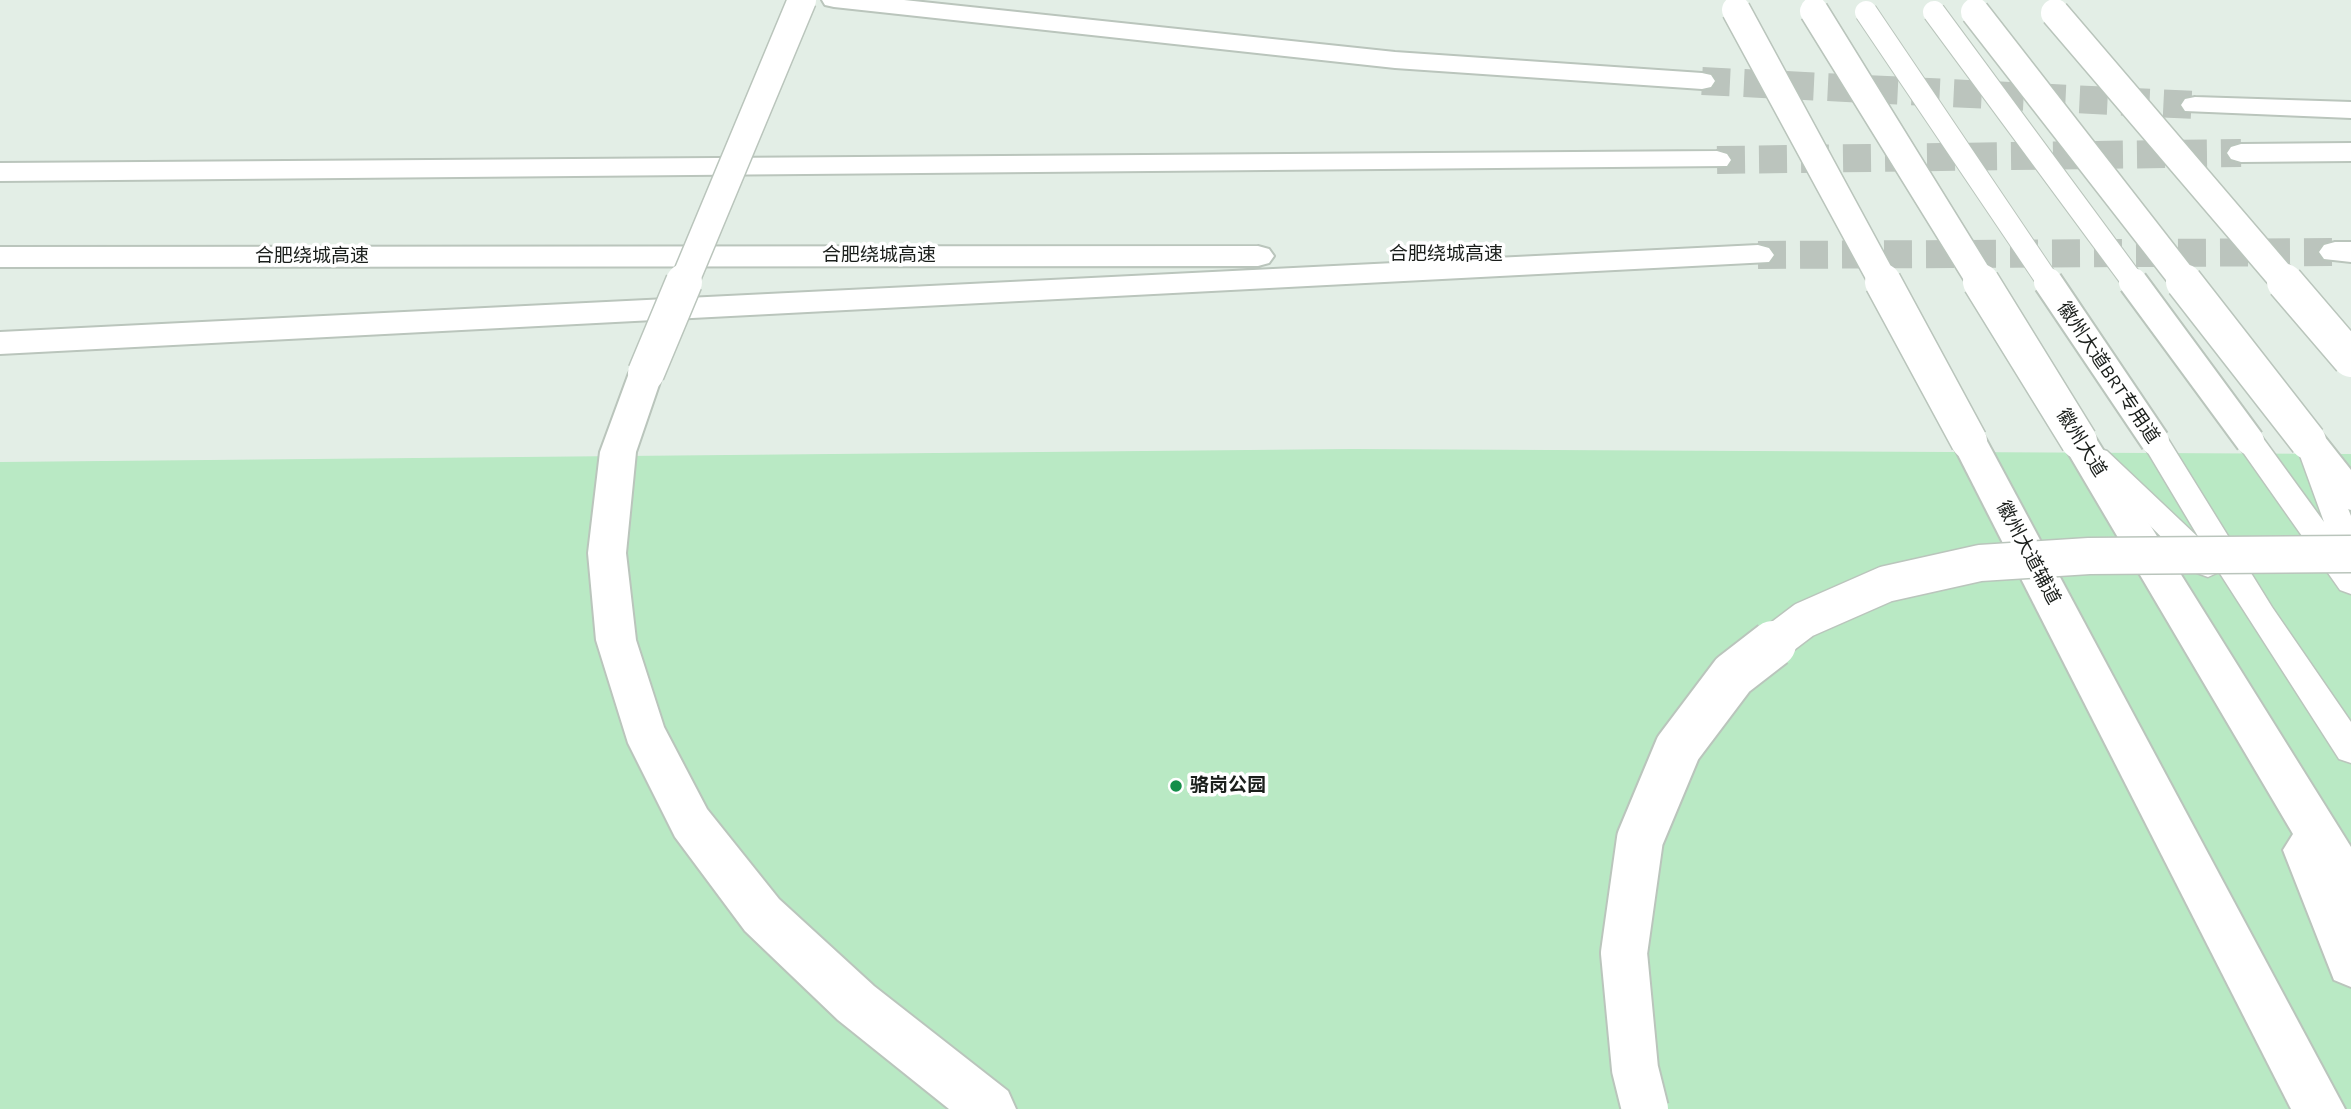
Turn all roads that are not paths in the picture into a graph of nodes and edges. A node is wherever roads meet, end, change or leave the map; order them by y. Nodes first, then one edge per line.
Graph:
1 (802, 0) edge
2 (834, 0) edge
3 (1733, 5) edge
4 (1810, 6) edge
5 (1863, 6) edge
6 (1929, 6) edge
7 (1971, 6) edge
8 (2049, 6) edge
9 (1702, 81) tunnel mouth
10 (2195, 104) tunnel mouth
11 (2351, 110) edge
12 (2351, 152) edge
13 (2241, 153) tunnel mouth
14 (1717, 160) tunnel mouth
15 (0, 172) edge
16 (0, 257) edge
17 (0, 343) edge
18 (2351, 359) edge
19 (2079, 441) junction
20 (2308, 441) junction
21 (2351, 496) edge
22 (2351, 554) edge
23 (2351, 582) edge
24 (2261, 616) junction
25 (2264, 744) junction
26 (2351, 749) edge
27 (2351, 889) edge
28 (2351, 963) edge
29 (990, 1109) edge
30 (1645, 1109) edge
31 (2319, 1109) edge

1 - 29 main road, bridge
2 - 9 main road
3 - 31 main road, 徽州大道辅道, bridge
4 - 19 main road, 徽州大道, bridge
5 - 24 lane, 徽州大道BRT专用道, bridge
6 - 23 lane, bridge
7 - 20 main road, bridge
8 - 18 main road, bridge
10 - 11 main road
12 - 13 main road
14 - 15 main road
16 - 17 main road, 合肥绕城高速
19 - 24 lane
19 - 25 main road, 徽州大道
20 - 21 main road
20 - 22 lane
22 - 30 main road, bridge
24 - 26 lane, 徽州大道BRT专用道
25 - 27 main road, 徽州大道
25 - 28 main road

